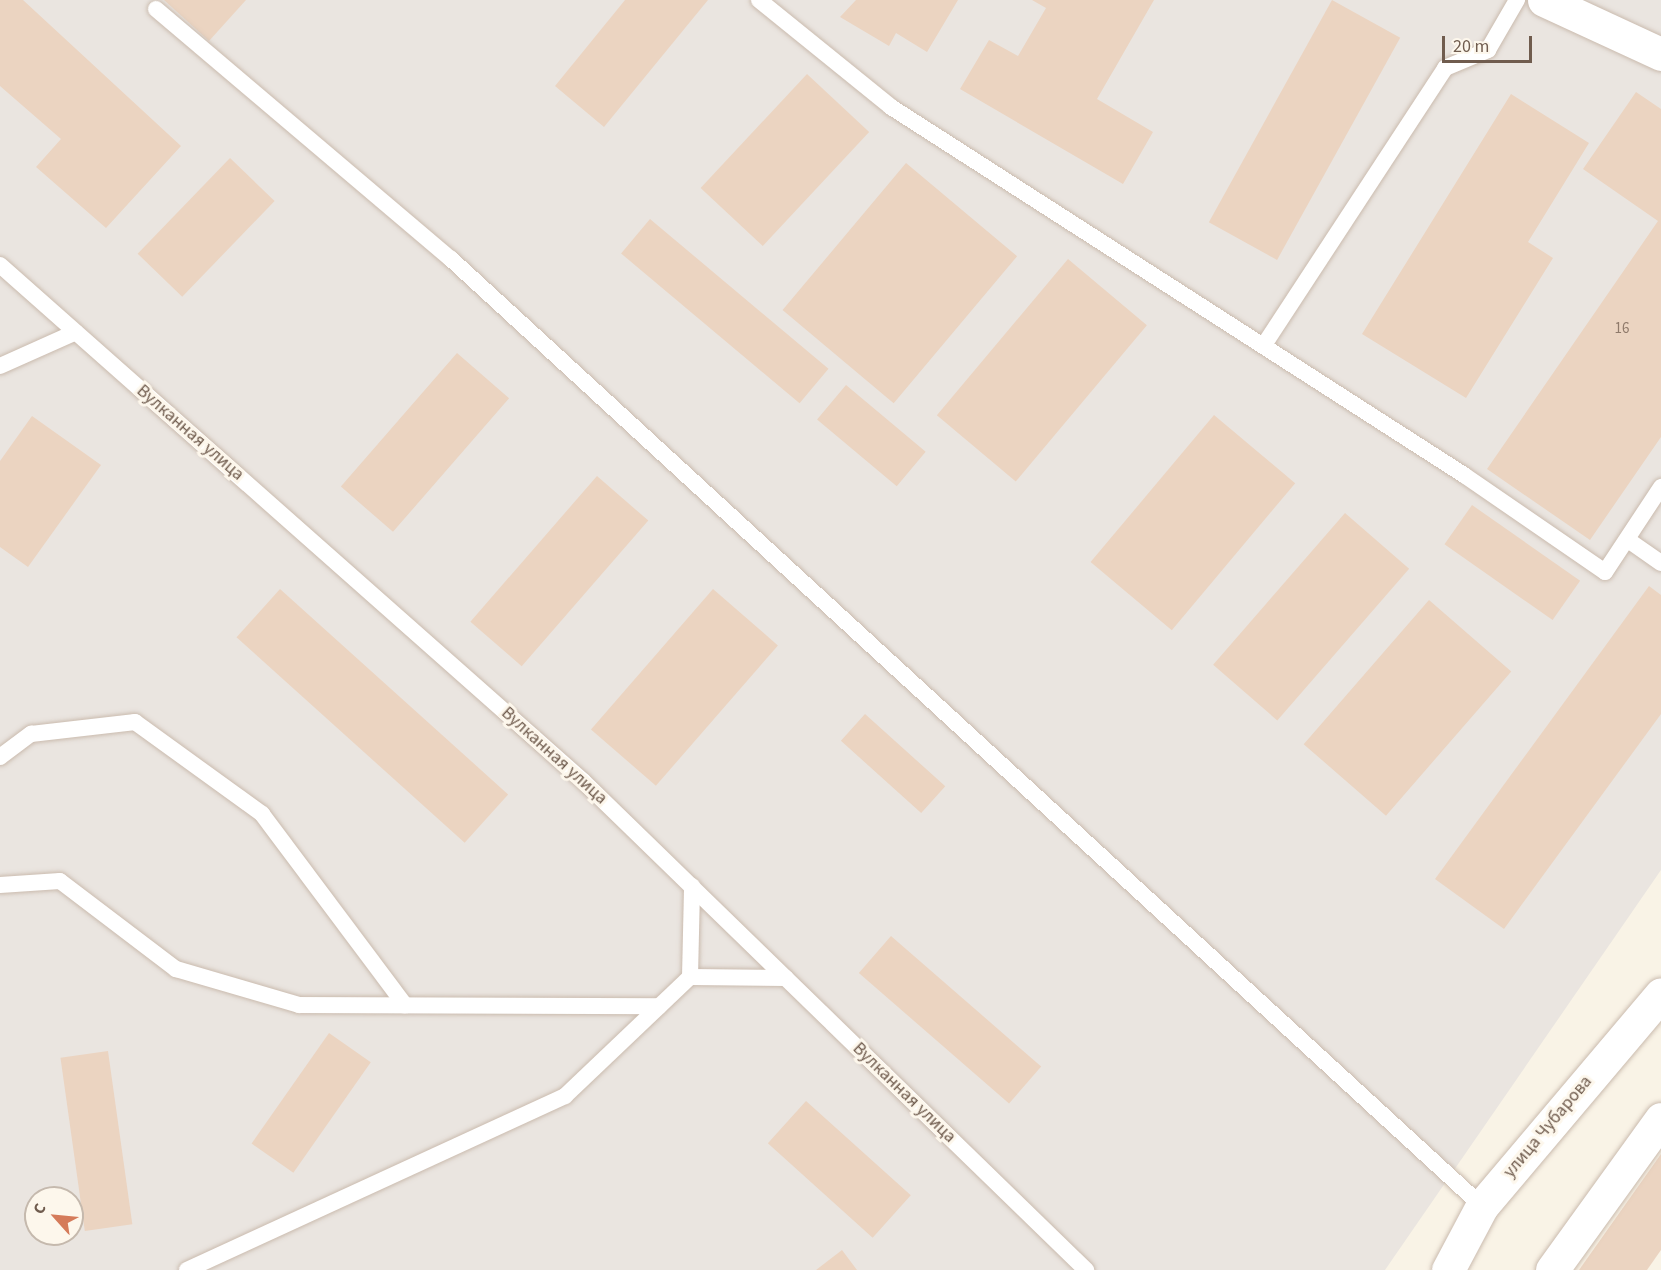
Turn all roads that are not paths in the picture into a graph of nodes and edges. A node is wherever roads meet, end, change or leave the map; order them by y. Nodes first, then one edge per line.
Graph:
1 (759, 0) edge
2 (1517, 0) edge
3 (1544, 0) edge
4 (156, 9) dead end
5 (1661, 54) edge
6 (0, 265) edge
7 (76, 332) junction
8 (1264, 345) junction
9 (0, 366) edge
10 (1661, 487) edge
11 (1628, 540) junction
12 (1661, 562) edge
13 (0, 757) edge
14 (0, 885) edge
15 (692, 886) junction
16 (690, 977) junction
17 (786, 978) junction
18 (1661, 994) edge
19 (405, 1005) junction
20 (659, 1006) junction
21 (1661, 1119) edge
22 (1482, 1206) junction
23 (1069, 1263) edge
24 (187, 1270) edge
25 (1086, 1270) edge
26 (1448, 1270) edge
27 (1551, 1270) edge

1 - 8 lane
2 - 8 lane
3 - 5 street
4 - 22 lane
6 - 7 lane, Вулканная улица
7 - 9 lane
7 - 15 lane, Вулканная улица
8 - 11 lane
10 - 11 lane
11 - 12 lane
13 - 19 lane
14 - 19 lane
15 - 16 lane
15 - 17 lane, Вулканная улица
16 - 17 lane
16 - 20 lane
17 - 23 lane, Вулканная улица
18 - 22 street, улица Чубарова
19 - 20 lane
20 - 24 lane
21 - 27 street
22 - 26 street, улица Чубарова
23 - 25 lane, Вулканная улица

